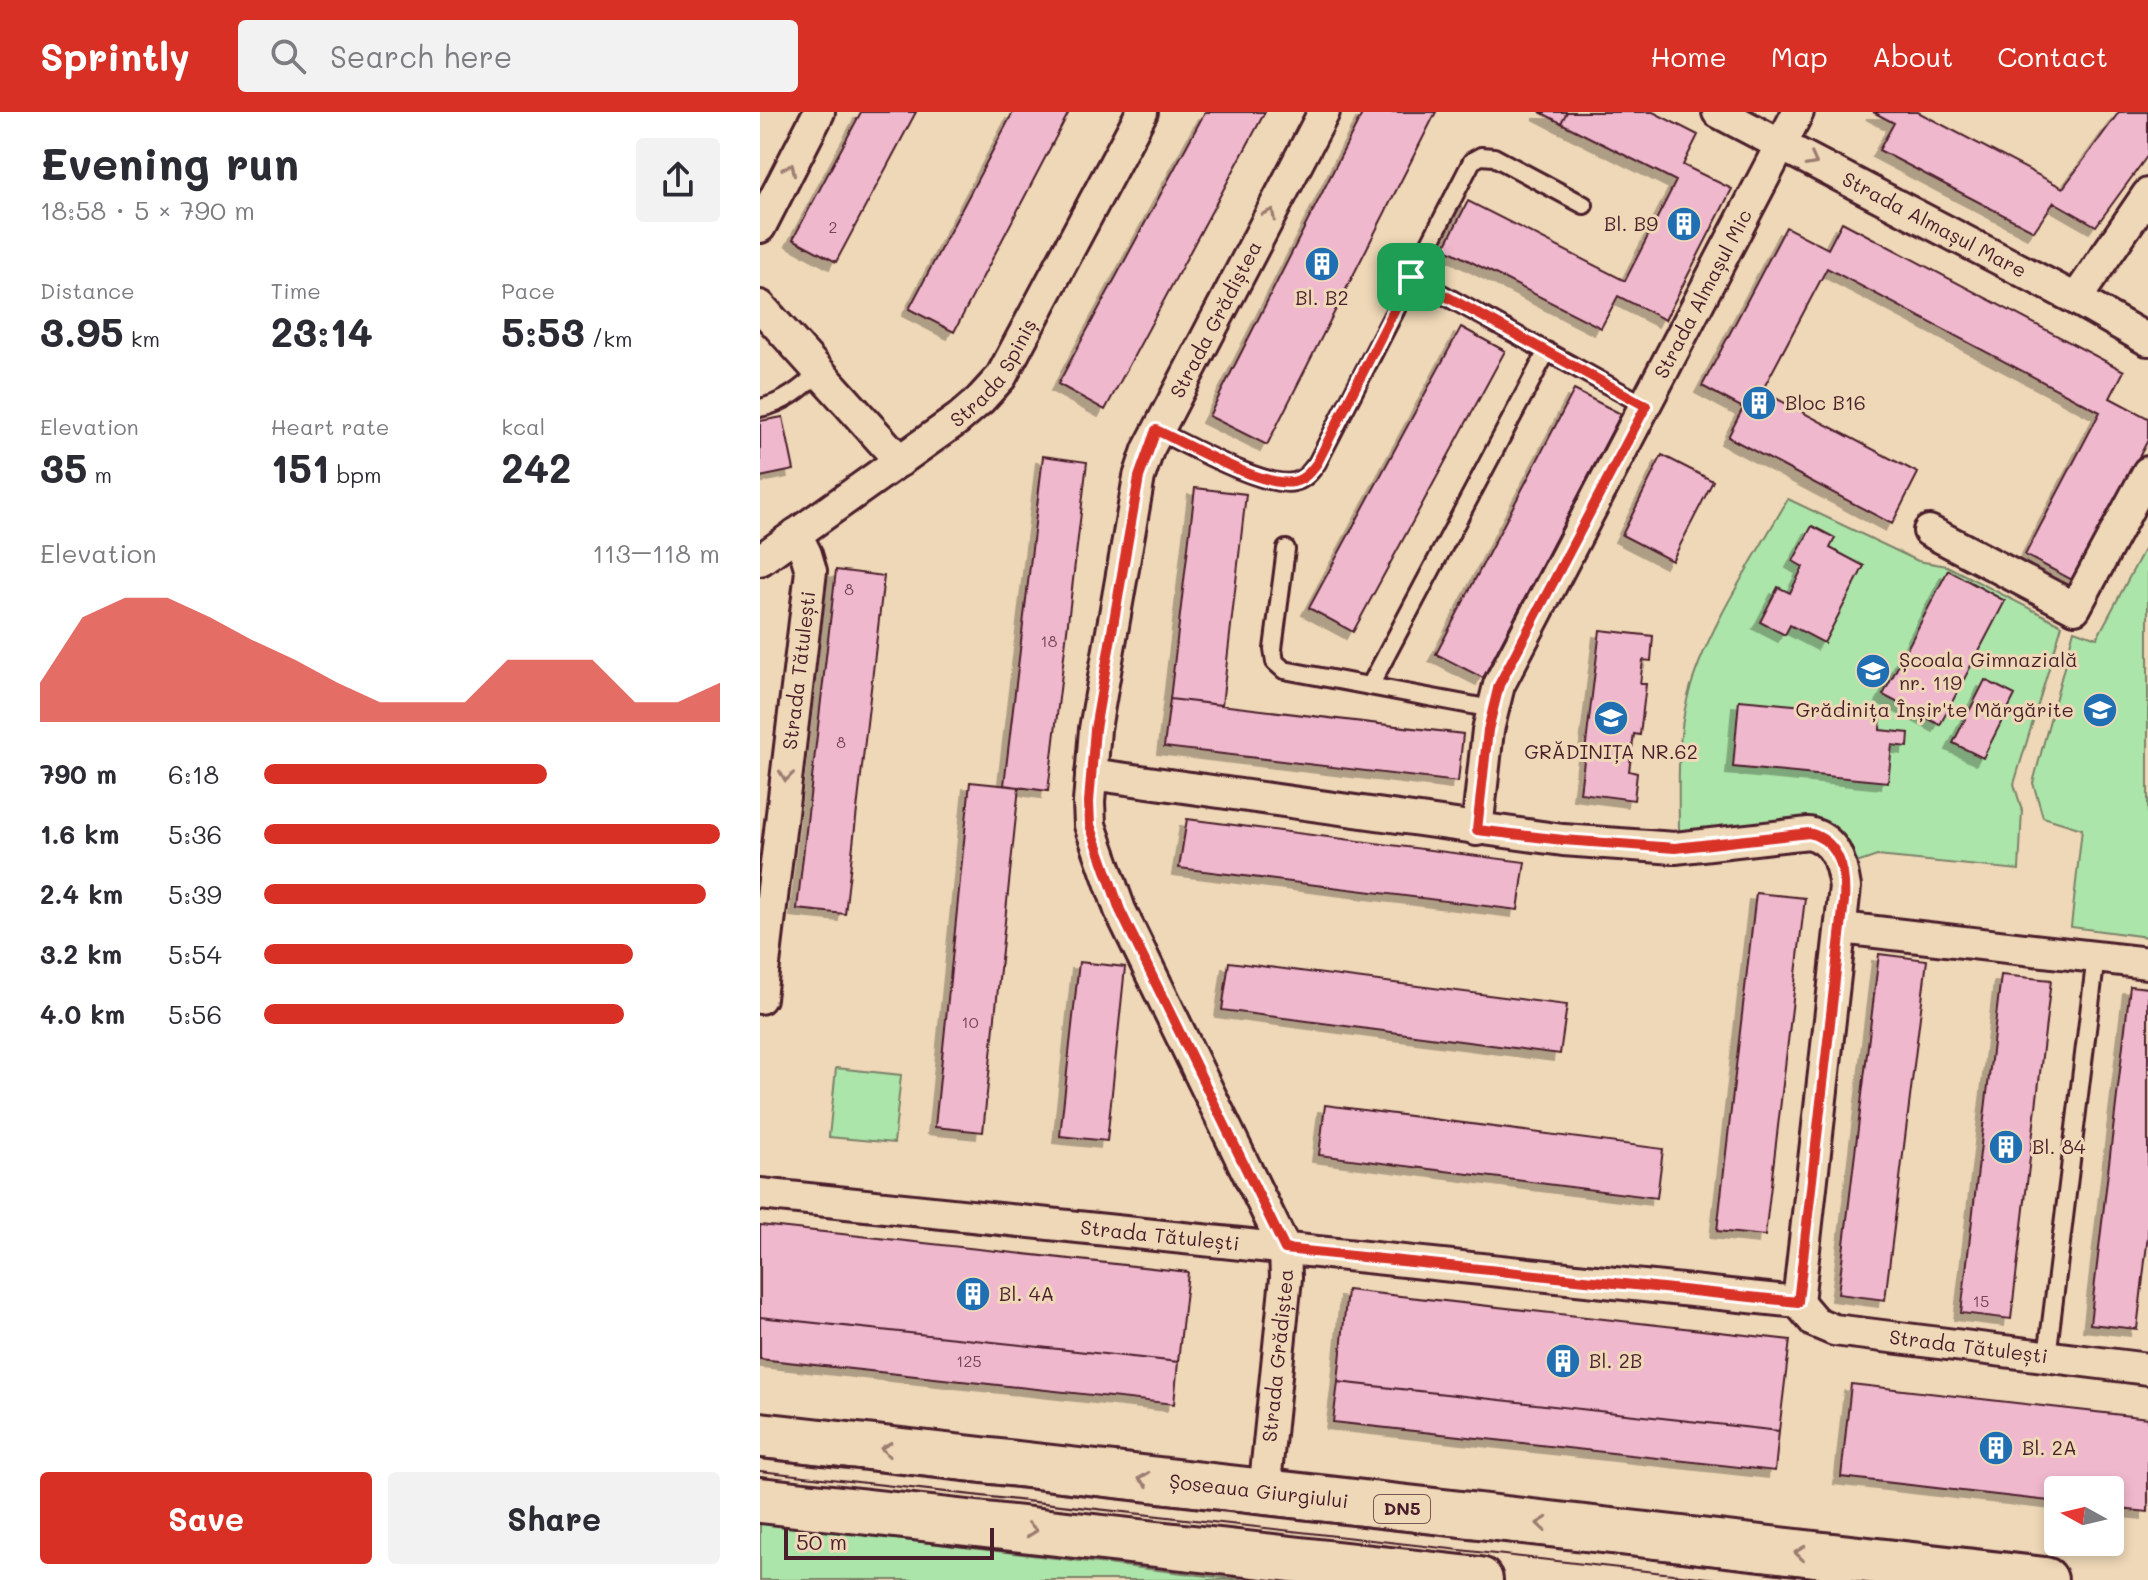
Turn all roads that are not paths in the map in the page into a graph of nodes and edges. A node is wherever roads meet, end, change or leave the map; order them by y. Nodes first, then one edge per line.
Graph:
1 (819, 112) edge
2 (1142, 112) edge
3 (1324, 112) edge
4 (1718, 112) edge
5 (1798, 112) edge
6 (1781, 144) junction
7 (2148, 194) edge
8 (1584, 205) dead end
9 (760, 227) edge
10 (1411, 277) junction
11 (2076, 299) junction
12 (760, 306) edge
13 (2148, 340) edge
14 (1547, 351) junction
15 (821, 371) junction
16 (1646, 406) junction
17 (760, 408) edge
18 (1156, 430) junction
19 (900, 461) junction
20 (2148, 472) edge
21 (1929, 531) dead end
22 (796, 534) junction
23 (1286, 549) dead end
24 (760, 560) edge
25 (1370, 686) junction
26 (1492, 709) junction
27 (1091, 774) junction
28 (1477, 830) junction
29 (1841, 928) junction
30 (2096, 956) junction
31 (2148, 963) edge
32 (760, 998) edge
33 (760, 1194) edge
34 (1285, 1249) junction
35 (1798, 1302) junction
36 (2047, 1357) junction
37 (2148, 1369) edge
38 (760, 1435) edge
39 (1264, 1493) junction
40 (760, 1500) edge
41 (1480, 1580) edge
42 (2045, 1580) edge

9 -> 1 street
2 - 19 street, Strada Spiniș
18 -> 3 street, Strada Grădiștea
4 - 6 street, Strada Almașul Mare
5 - 6 street, Strada Almașul Mic
6 -> 11 street, Strada Almașul Mare
6 - 16 street, Strada Almașul Mic
7 - 11 street
8 - 10 lane
10 - 14 lane
10 - 18 lane
11 - 13 street, Strada Almașul Mare
12 - 15 street
14 - 16 lane
14 - 25 lane
15 - 17 lane
15 - 19 street
16 - 26 street, Strada Almașul Mic
18 - 27 street, Strada Grădiștea
19 - 22 street, Strada Spiniș
20 - 21 street
22 - 24 street, Strada Spiniș
22 -> 32 street, Strada Tătulești
23 - 25 lane
25 - 26 lane
26 - 28 street, Strada Almașul Mic
27 - 28 street
27 - 34 street, Strada Grădiștea
28 - 29 street
29 - 30 street
29 - 35 street
30 - 31 street
30 - 36 lane
33 - 34 street, Strada Tătulești
34 - 35 street, Strada Tătulești
34 - 39 street, Strada Grădiștea
35 - 36 street, Strada Tătulești
36 - 37 street, Strada Tătulești
39 -> 38 main road, Șoseaua Giurgiului / DN5
42 -> 39 main road, Șoseaua Giurgiului / DN5
40 -> 41 main road

